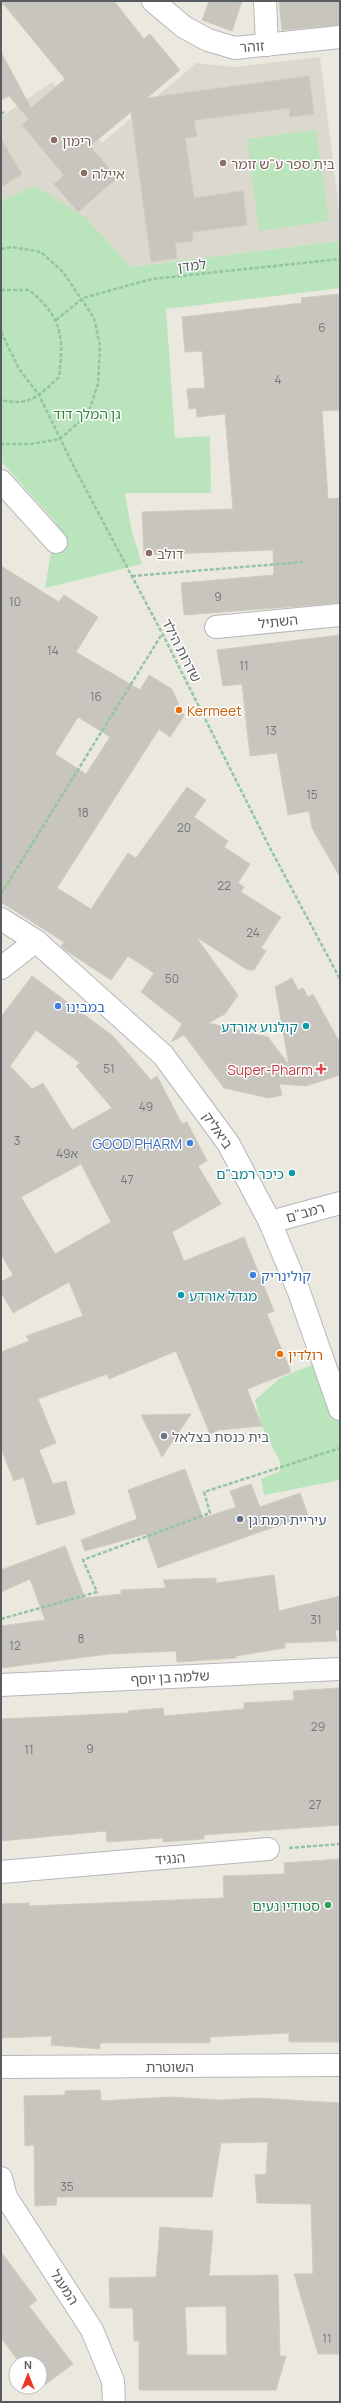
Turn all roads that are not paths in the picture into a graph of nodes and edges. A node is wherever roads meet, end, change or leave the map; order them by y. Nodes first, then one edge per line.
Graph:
1 (153, 1) edge
2 (265, 1) edge
3 (340, 37) edge
4 (267, 44) junction
5 (1, 481) edge
6 (56, 542) dead end
7 (340, 615) edge
8 (216, 627) dead end
9 (1, 919) edge
10 (36, 941) junction
11 (1, 968) edge
12 (340, 1203) edge
13 (340, 1216) edge
14 (273, 1229) junction
15 (331, 1358) edge
16 (340, 1409) edge
17 (340, 1669) edge
18 (1, 1686) edge
19 (268, 1849) road end
20 (1, 1872) edge
21 (340, 2065) edge
22 (1, 2068) edge
23 (1, 2178) edge
24 (114, 2402) edge

1 - 4 street, זוהר
2 - 4 street
3 - 4 street, זוהר
5 - 6 street
7 - 8 street, השתיל
9 - 10 street, ביאליק
10 - 11 street
10 - 14 street, ביאליק
12 - 14 street, רמב"ם
13 - 14 street, רמב"ם
14 - 15 street, ביאליק
15 - 16 street, ביאליק
17 - 18 street, שלמה בן יוסף
19 - 20 street, הנגיד
21 - 22 street, השוטרת
23 - 24 street, המעגל

